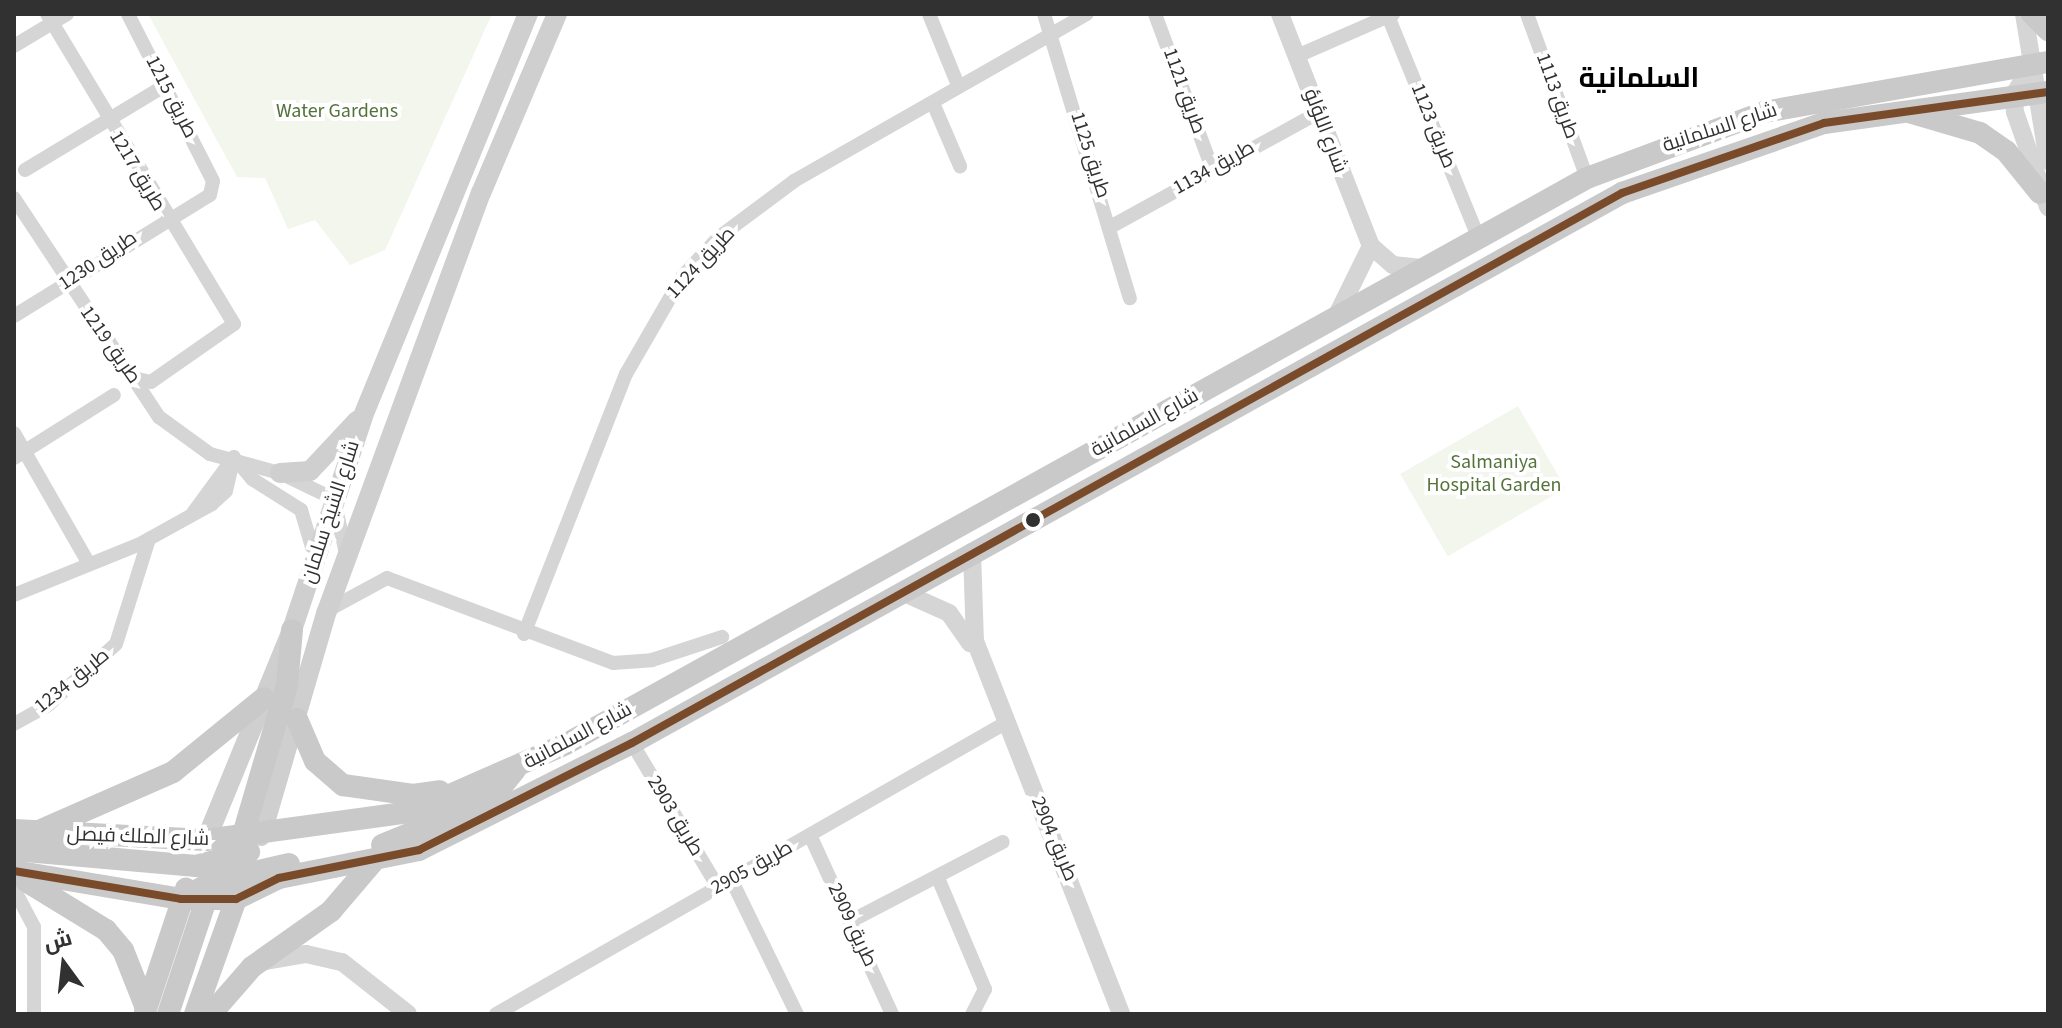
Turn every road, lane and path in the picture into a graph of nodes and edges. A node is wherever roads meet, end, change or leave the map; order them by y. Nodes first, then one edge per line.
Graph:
1 (67, 14) edge
2 (128, 14) edge
3 (528, 14) edge
4 (557, 14) edge
5 (929, 14) edge
6 (1044, 14) edge
7 (1087, 14) edge
8 (1155, 14) edge
9 (1280, 14) edge
10 (1527, 14) edge
11 (2024, 14) edge
12 (2032, 14) edge
13 (1391, 15) edge
14 (50, 19) edge
15 (2048, 30) edge
16 (1050, 34) junction
17 (14, 46) edge
18 (1297, 56) junction
19 (2041, 62) edge
20 (166, 85) junction
21 (958, 85) junction
22 (2032, 93) edge
23 (933, 103) junction
24 (1903, 111) junction
25 (1316, 114) junction
26 (106, 120) junction
27 (2048, 161) edge
28 (960, 166) dead end
29 (1212, 168) junction
30 (25, 170) dead end
31 (1587, 178) junction
32 (213, 181) joint
33 (14, 198) edge
34 (2044, 200) edge
35 (164, 218) junction
36 (1112, 226) junction
37 (1478, 236) junction
38 (1371, 246) junction
39 (1424, 268) junction
40 (67, 283) junction
41 (1130, 298) dead end
42 (1337, 315) junction
43 (14, 316) edge
44 (133, 378) junction
45 (114, 395) dead end
46 (363, 416) junction
47 (14, 433) edge
48 (20, 455) edge
49 (234, 457) junction
50 (280, 473) junction
51 (334, 499) junction
52 (149, 539) junction
53 (972, 552) junction
54 (315, 558) junction
55 (88, 562) junction
56 (345, 565) junction
57 (902, 592) junction
58 (14, 595) edge
59 (327, 611) junction
60 (292, 630) junction
61 (524, 634) junction
62 (722, 637) dead end
63 (983, 666) junction
64 (264, 698) junction
65 (297, 719) junction
66 (1007, 722) junction
67 (14, 724) edge
68 (632, 743) junction
69 (516, 768) junction
70 (465, 787) junction
71 (24, 831) edge
72 (810, 835) junction
73 (206, 840) junction
74 (1003, 842) dead end
75 (14, 850) edge
76 (245, 856) junction
77 (372, 863) junction
78 (14, 873) edge
79 (206, 878) junction
80 (938, 878) junction
81 (725, 884) junction
82 (14, 889) edge
83 (181, 899) junction
84 (236, 899) junction
85 (851, 921) junction
86 (252, 967) junction
87 (145, 1011) edge
88 (791, 1012) edge
89 (1120, 1013) edge
90 (34, 1014) edge
91 (168, 1014) edge
92 (195, 1014) edge
93 (211, 1014) edge
94 (408, 1014) edge
95 (496, 1014) edge
96 (892, 1014) edge
97 (972, 1014) edge

1 - 14 street
2 - 20 street, طريق 1215
3 - 46 main road, شارع الشيخ سلمان
4 - 56 main road, شارع الشيخ سلمان
5 - 21 street
6 - 16 street, طريق 1125
7 - 16 street, طريق 1124
8 - 29 street, طريق 1121
9 - 18 street, شارع اللؤلؤ
10 - 31 street, طريق 1113
11 - 19 street
12 - 15 main road
13 - 18 street
13 - 37 street, طريق 1123
14 - 17 street
14 - 26 street, طريق 1217
16 - 21 street, طريق 1124
16 - 36 street, طريق 1125
18 - 25 street, شارع اللؤلؤ
19 - 22 street
19 - 31 main road, شارع السلمانية
20 - 26 street
20 - 32 street, طريق 1215
21 - 23 street, طريق 1124
22 - 24 main road, شارع السلمانية
22 - 27 street
22 - 34 street
23 - 28 street
23 - 61 street, طريق 1124
24 - 34 main road
24 - 53 main road, شارع السلمانية
25 - 29 street, طريق 1134
25 - 38 street, شارع اللؤلؤ
26 - 30 street
26 - 35 street, طريق 1217
29 - 36 street, طريق 1134
31 - 37 main road, شارع السلمانية
32 - 35 street, طريق 1230
33 - 40 street, طريق 1219
35 - 40 street, طريق 1230
35 - 44 street, طريق 1217
36 - 41 street, طريق 1125
37 - 39 main road, شارع السلمانية
38 - 39 street
38 - 42 street
39 - 42 main road, شارع السلمانية
40 - 43 street, طريق 1230
40 - 44 street, طريق 1219
42 - 69 main road, شارع السلمانية
44 - 49 street, طريق 1219
45 - 48 street
46 - 50 main road
46 - 51 main road, شارع الشيخ سلمان
47 - 48 street
48 - 55 street
49 - 50 street, طريق 1219
49 - 52 street
49 - 54 street, طريق 1219
50 - 51 street, طريق 1219
51 - 54 main road, شارع الشيخ سلمان
51 - 56 street
52 - 55 street
52 - 67 street, طريق 1234
53 - 57 main road, شارع السلمانية
53 - 63 street, طريق 2904
54 - 60 main road, شارع الشيخ سلمان
55 - 58 street
56 - 59 main road, شارع الشيخ سلمان
57 - 63 street, طريق 2904
57 - 68 main road, شارع السلمانية
59 - 61 street
59 - 65 main road, شارع الشيخ سلمان
60 - 64 main road, شارع الشيخ سلمان
60 - 76 main road
61 - 62 street
63 - 66 street, طريق 2904
64 - 71 main road
64 - 73 main road, شارع الشيخ سلمان
65 - 70 main road
65 - 76 main road, شارع الشيخ سلمان
66 - 72 street, طريق 2905
66 - 89 street, طريق 2904
68 - 77 main road, شارع السلمانية
68 - 81 street, طريق 2903
69 - 70 main road, شارع السلمانية
69 - 76 main road
70 - 76 main road, شارع السلمانية
71 - 73 main road, شارع الملك فيصل
72 - 81 street, طريق 2905
72 - 85 street, طريق 2909
73 - 76 main road, شارع الملك فيصل
73 - 79 main road, شارع الشيخ سلمان
74 - 80 street
75 - 79 main road
76 - 79 main road
76 - 84 main road, شارع الشيخ سلمان
77 - 84 main road, شارع السلمانية
77 - 86 main road
78 - 83 main road
78 - 87 main road
79 - 83 main road
79 - 83 main road, شارع الشيخ سلمان
79 - 84 main road
79 - 91 main road
80 - 85 street
80 - 97 street
81 - 88 street, طريق 2903
81 - 95 street, طريق 2905
82 - 90 street
83 - 87 main road, شارع الشيخ سلمان
84 - 92 main road, شارع الشيخ سلمان
85 - 96 street, طريق 2909
86 - 93 main road
86 - 94 street

